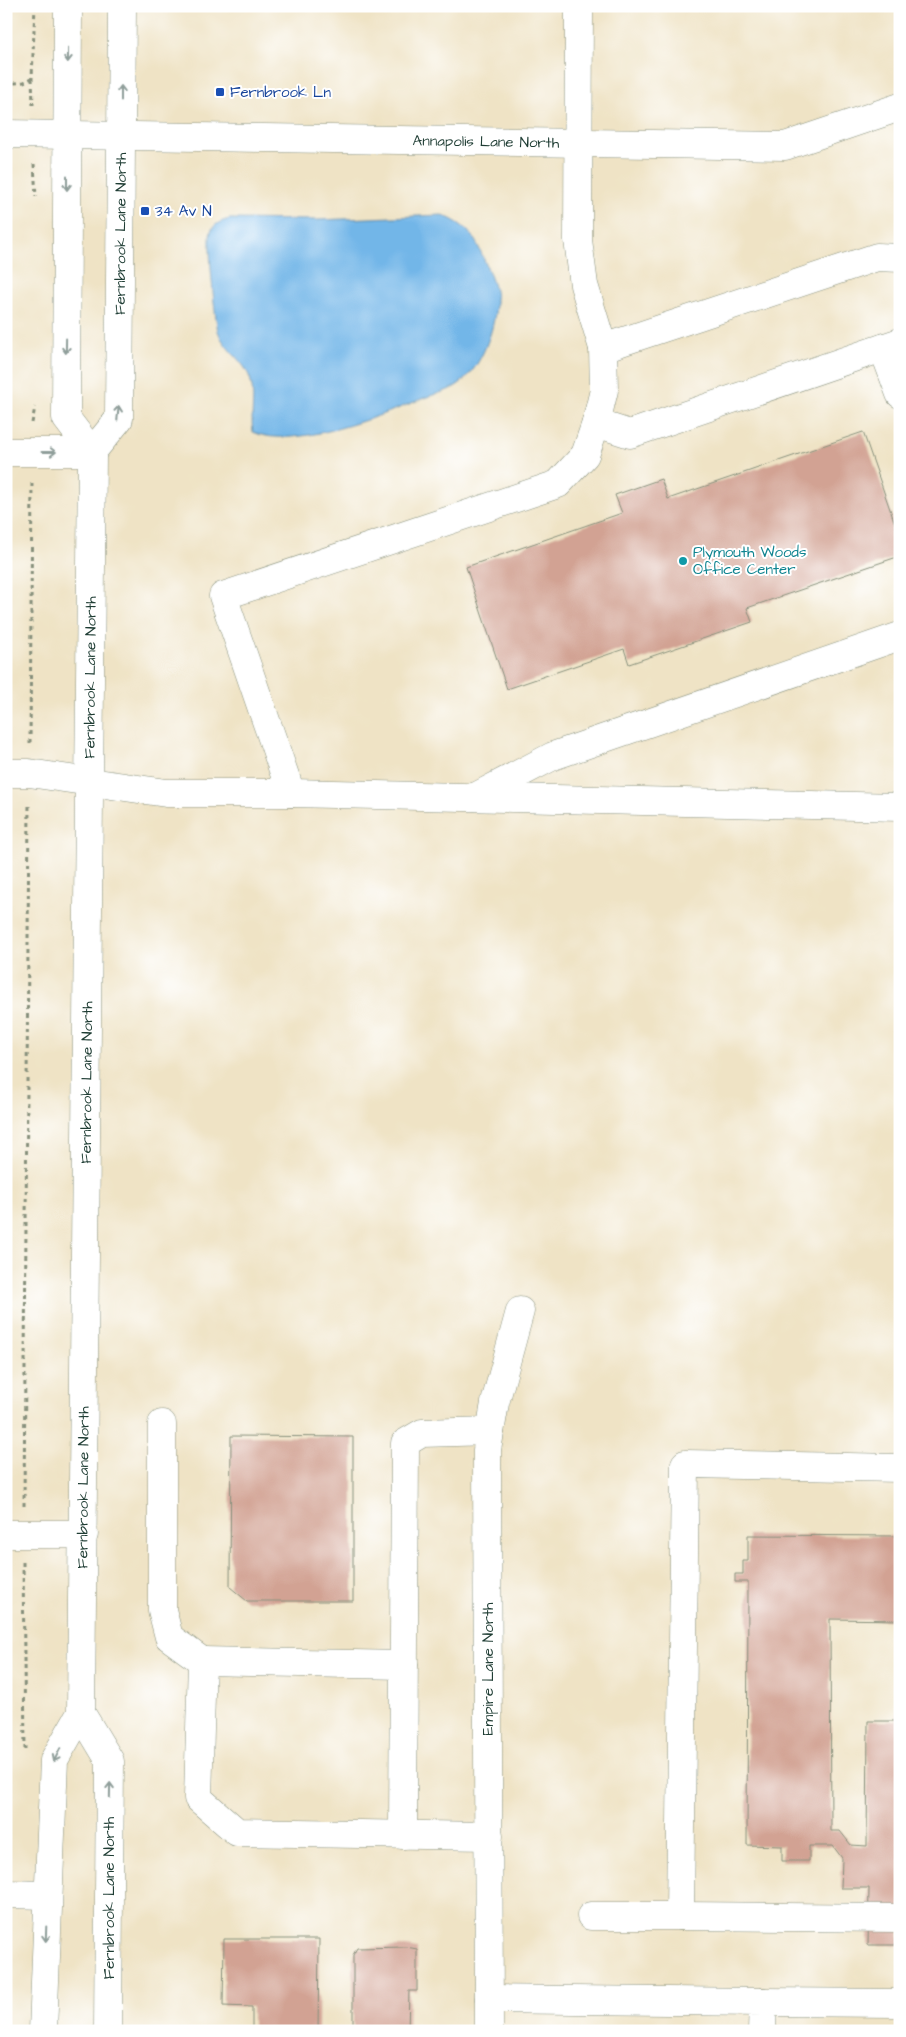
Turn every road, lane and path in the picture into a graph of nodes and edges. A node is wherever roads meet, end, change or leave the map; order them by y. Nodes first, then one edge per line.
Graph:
1 (35, 6) edge
2 (68, 6) edge
3 (122, 6) edge
4 (579, 6) edge
5 (6, 84) edge
6 (900, 107) edge
7 (6, 134) edge
8 (67, 134) junction
9 (121, 136) junction
10 (580, 144) junction
11 (34, 188) dead end
12 (38, 205) dead end
13 (900, 258) edge
14 (891, 345) edge
15 (603, 348) junction
16 (900, 394) edge
17 (35, 406) dead end
18 (596, 423) junction
19 (19, 452) edge
20 (92, 452) junction
21 (900, 636) edge
22 (18, 773) edge
23 (89, 781) junction
24 (290, 793) junction
25 (474, 797) junction
26 (900, 807) edge
27 (520, 1311) dead end
28 (162, 1424) dead end
29 (490, 1432) junction
30 (900, 1468) edge
31 (15, 1534) edge
32 (84, 1534) junction
33 (202, 1660) junction
34 (404, 1665) junction
35 (81, 1713) junction
36 (26, 1754) dead end
37 (403, 1835) junction
38 (489, 1836) junction
39 (6, 1894) edge
40 (48, 1895) junction
41 (591, 1916) dead end
42 (680, 1916) junction
43 (900, 1918) edge
44 (489, 1999) junction
45 (763, 2002) junction
46 (900, 2003) edge
47 (43, 2031) edge
48 (108, 2031) edge
49 (489, 2031) edge
50 (762, 2031) edge

1 - 5 path
2 -> 8 street
9 -> 3 street, Fernbrook Lane North
4 - 10 street
6 - 10 street, Annapolis Lane North
7 - 8 street, Annapolis Lane North
8 - 9 street, Annapolis Lane North
8 -> 20 street
9 - 10 street, Annapolis Lane North
20 -> 9 street, Fernbrook Lane North
10 - 15 street
11 - 12 path
13 - 15 street
14 - 16 street
14 - 18 street
15 - 18 street
17 - 19 path
18 - 24 street
19 -> 20 street
19 - 22 path
20 - 23 street, Fernbrook Lane North
21 - 25 street
22 - 23 street
22 - 31 path
23 - 24 street
23 - 32 street, Fernbrook Lane North
24 - 25 street
25 - 26 street
27 - 29 street, Empire Lane North
28 - 33 street
29 - 34 street
29 - 38 street, Empire Lane North
30 - 42 street
31 - 32 street
31 - 36 path
32 - 35 street, Fernbrook Lane North
33 - 34 street
33 - 37 street
34 - 37 street
35 -> 40 street, Fernbrook Lane North
48 -> 35 street, Fernbrook Lane North
37 - 38 street
38 - 44 street, Empire Lane North
39 - 40 street
40 -> 47 street, Fernbrook Lane North
41 - 42 street
42 - 43 street
44 - 45 street
44 - 49 street, Empire Lane North
45 - 46 street
45 - 50 street

